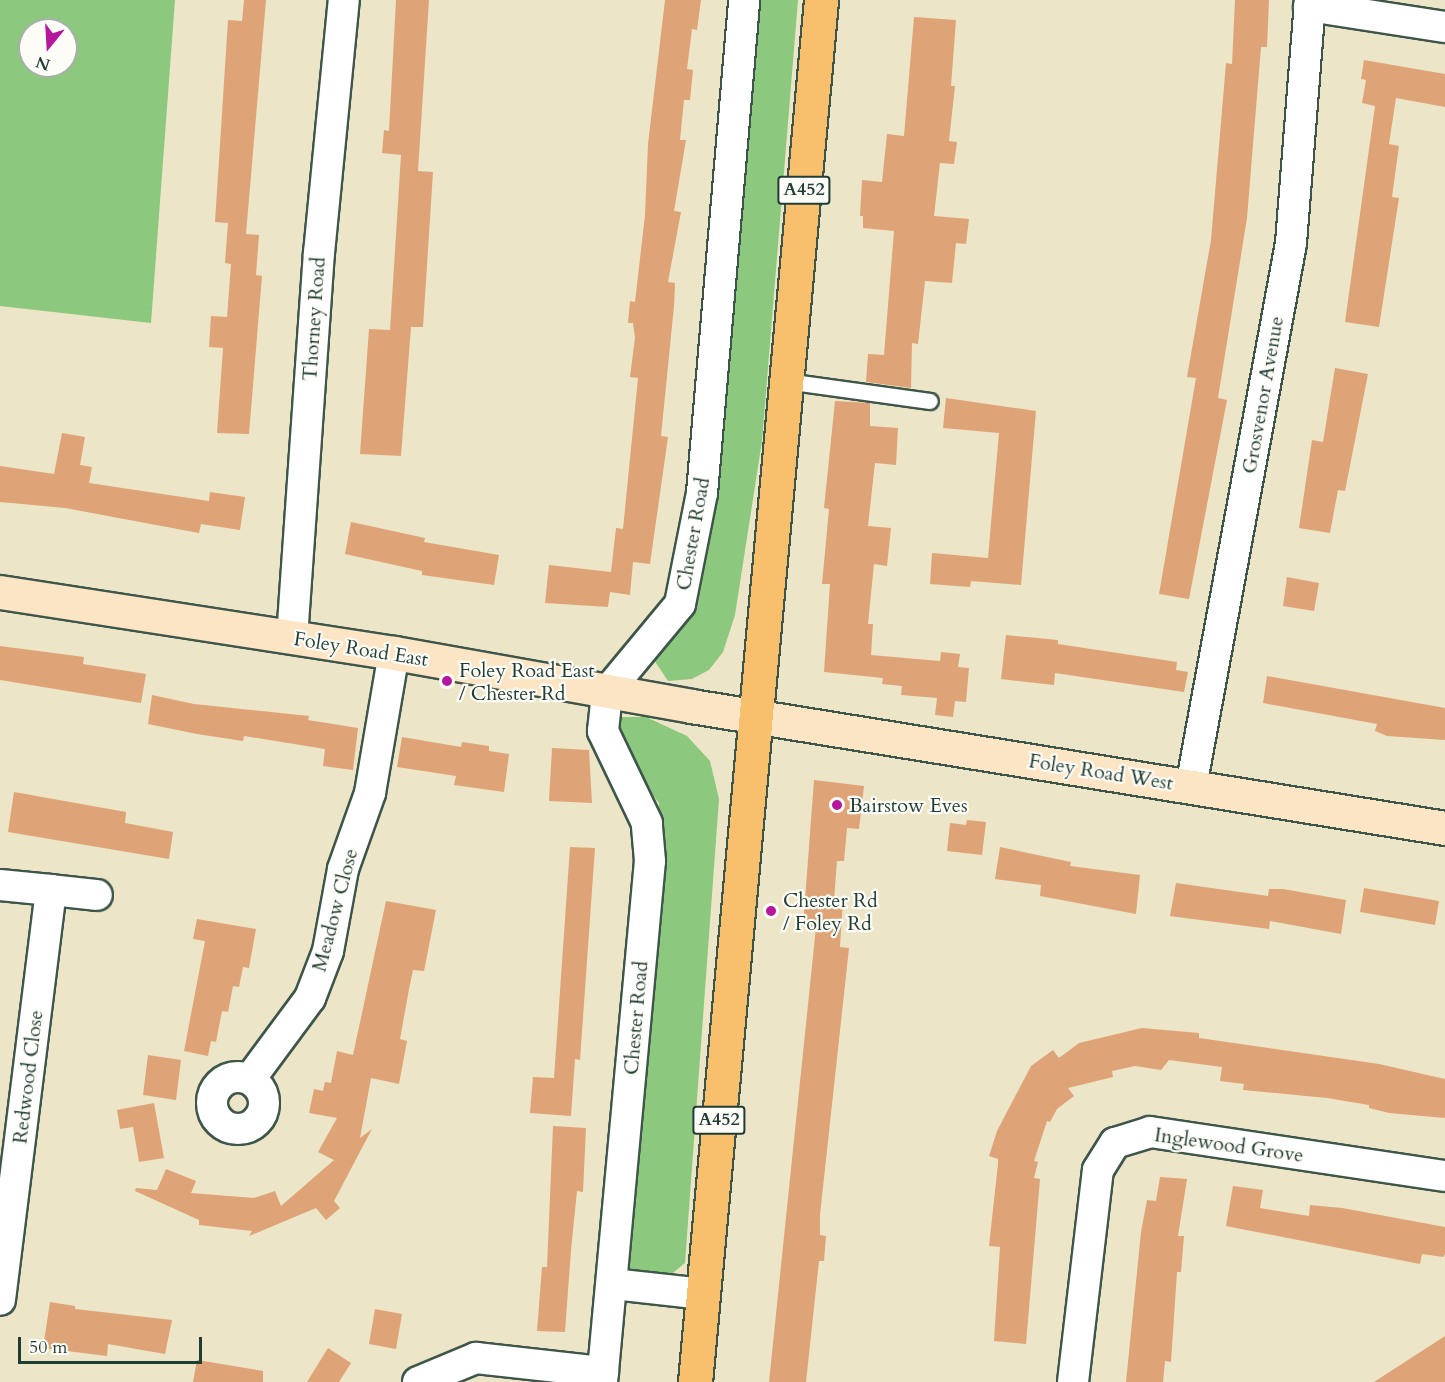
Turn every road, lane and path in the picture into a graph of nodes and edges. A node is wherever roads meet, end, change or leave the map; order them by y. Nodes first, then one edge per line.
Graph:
1 (344, 0) edge
2 (744, 0) edge
3 (821, 0) edge
4 (1310, 3) edge
5 (1445, 27) edge
6 (786, 381) junction
7 (930, 401) dead end
8 (0, 592) edge
9 (292, 638) junction
10 (394, 653) junction
11 (608, 692) junction
12 (758, 717) junction
13 (1191, 787) junction
14 (1445, 828) edge
15 (0, 885) edge
16 (51, 890) junction
17 (97, 895) dead end
18 (250, 1079) dead end
19 (1445, 1176) edge
20 (613, 1284) junction
21 (704, 1294) junction
22 (0, 1300) edge
23 (603, 1377) edge
24 (418, 1382) edge
25 (695, 1382) edge
26 (1073, 1382) edge

1 - 9 street, Thorney Road
2 - 11 street, Chester Road
3 - 6 highway, A452
4 - 5 street
4 - 13 street, Grosvenor Avenue
6 - 7 lane
6 - 12 highway, A452
8 - 9 main road, Foley Road East
9 - 10 main road, Foley Road East
10 - 11 main road, Foley Road East
10 - 18 street, Meadow Close
11 - 12 main road, Foley Road East
11 - 20 street, Chester Road
12 - 13 main road, Foley Road West
12 - 21 highway, A452
13 - 14 main road, Foley Road West
15 - 16 street
16 - 17 street
16 - 22 street, Redwood Close
19 - 26 street, Inglewood Grove
20 - 21 street
20 - 23 street, Chester Road
21 - 25 highway, A452
23 - 24 street

